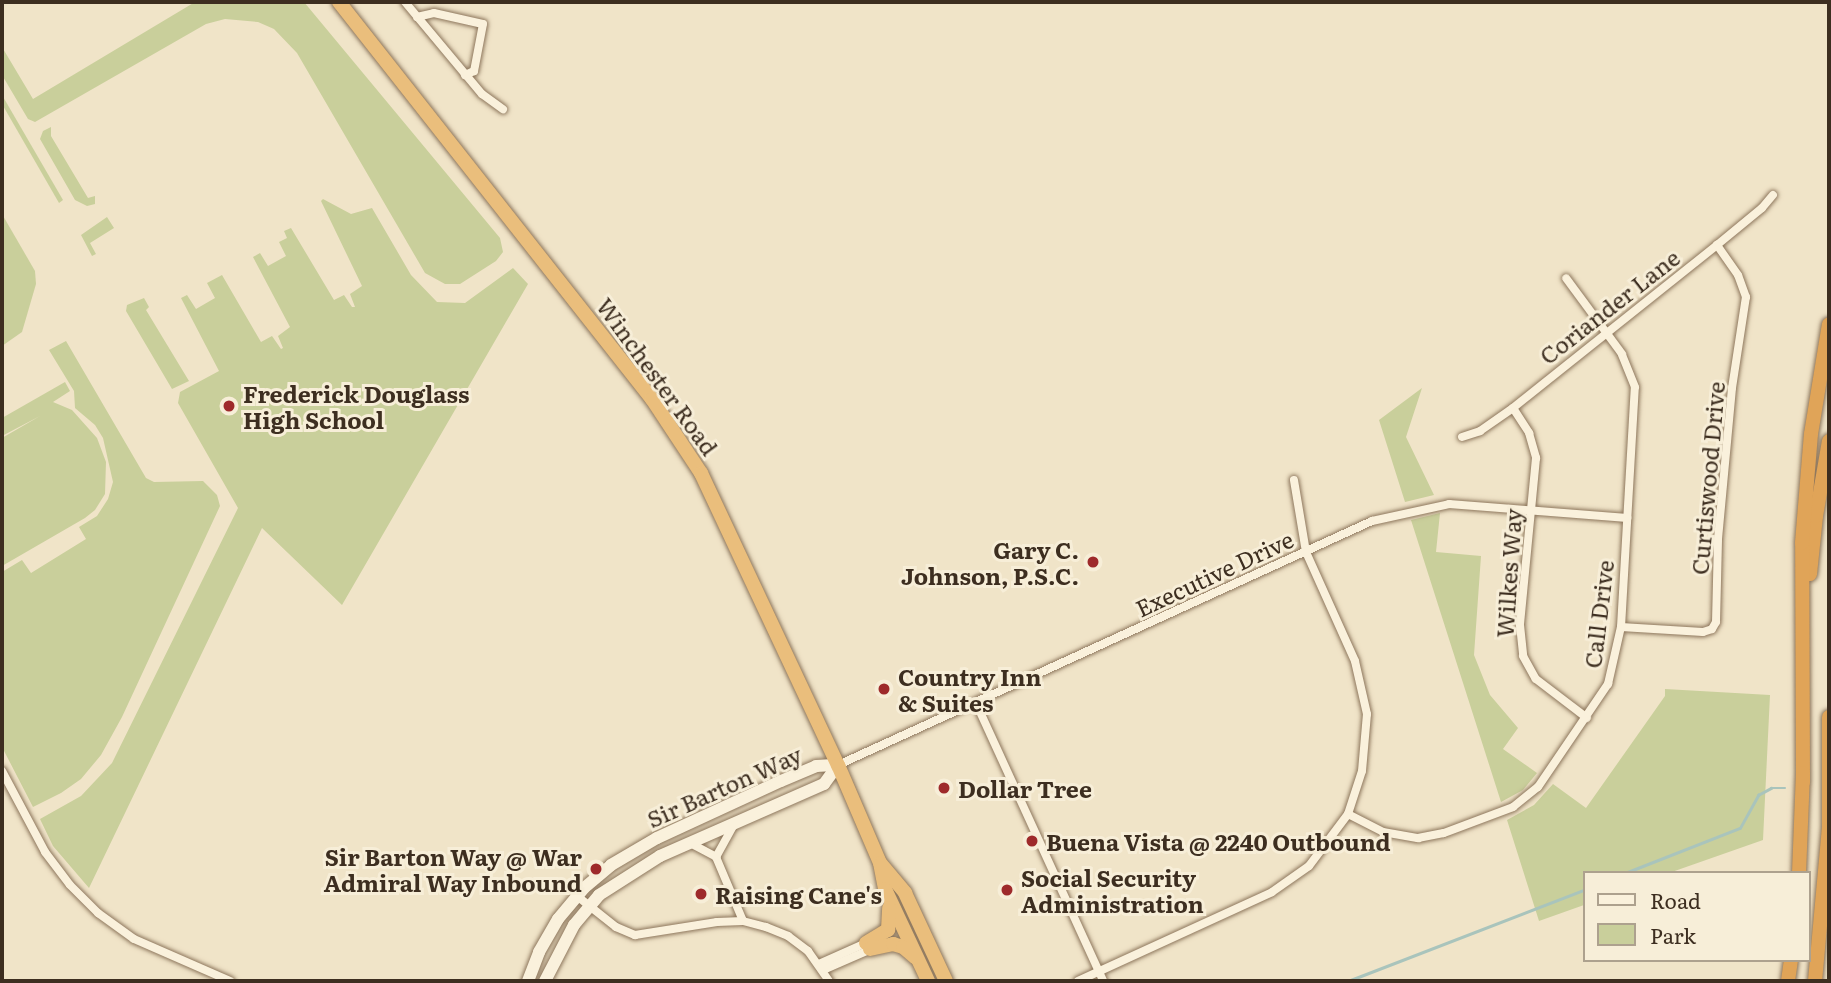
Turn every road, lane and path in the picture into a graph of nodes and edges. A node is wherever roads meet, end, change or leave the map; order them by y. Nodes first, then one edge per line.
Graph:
1 (339, 2) edge
2 (405, 2) edge
3 (417, 17) junction
4 (465, 75) junction
5 (503, 109) dead end
6 (1773, 195) dead end
7 (1717, 245) junction
8 (1566, 278) dead end
9 (1829, 324) edge
10 (1606, 331) junction
11 (1513, 408) junction
12 (1462, 437) dead end
13 (1829, 441) edge
14 (1294, 480) dead end
15 (1531, 512) junction
16 (1627, 517) junction
17 (1306, 552) junction
18 (1620, 628) junction
19 (976, 703) junction
20 (1829, 717) edge
21 (1587, 718) junction
22 (838, 765) junction
23 (2, 771) edge
24 (1803, 782) junction
25 (1348, 814) junction
26 (735, 823) junction
27 (1829, 829) edge
28 (690, 843) junction
29 (716, 857) junction
30 (880, 863) junction
31 (1799, 871) edge
32 (885, 889) junction
33 (577, 896) junction
34 (589, 906) junction
35 (743, 921) junction
36 (867, 947) junction
37 (919, 961) junction
38 (1791, 962) edge
39 (821, 967) junction
40 (1099, 972) junction
41 (230, 981) edge
42 (528, 981) edge
43 (545, 981) edge
44 (829, 981) edge
45 (928, 981) edge
46 (947, 981) edge
47 (1078, 981) edge
48 (1103, 981) edge
49 (1788, 981) edge
50 (1815, 981) edge

1 - 22 highway, Winchester Road
2 - 3 street
3 - 4 street
3 - 4 street
4 - 5 street
6 - 7 street, Coriander Lane
7 - 10 street, Coriander Lane
7 - 18 street, Curtiswood Drive
8 - 10 street, Call Drive
9 - 24 highway
10 - 11 street, Coriander Lane
10 - 16 street, Call Drive
11 - 12 street, Coriander Lane
11 - 15 street, Wilkes Way
13 - 24 highway
14 - 17 street
15 - 16 street, Executive Drive
15 - 17 street, Executive Drive
15 - 21 street, Wilkes Way
16 - 18 street, Call Drive
17 - 19 street, Executive Drive
17 - 25 street
18 - 21 street, Call Drive
19 - 22 street, Executive Drive
19 - 40 street
20 - 27 highway
21 - 25 street, Call Drive
22 - 26 main road, Sir Barton Way
22 - 30 highway, Winchester Road
22 - 33 main road, Sir Barton Way
23 - 41 street
24 - 31 highway
25 - 40 street
26 - 28 main road, Sir Barton Way
26 - 29 street
27 - 50 highway
28 - 29 street
28 - 34 main road, Sir Barton Way
29 - 35 street
30 - 32 highway, Winchester Road
30 - 46 highway, Winchester Road
32 - 36 highway
32 - 37 highway, Winchester Road
33 - 34 street
33 - 42 main road, Sir Barton Way
34 - 35 street
34 - 43 main road, Sir Barton Way
35 - 39 street
36 - 37 highway
36 - 39 street
37 - 45 highway, Winchester Road
38 - 49 highway
39 - 44 street
40 - 47 street
40 - 48 street

